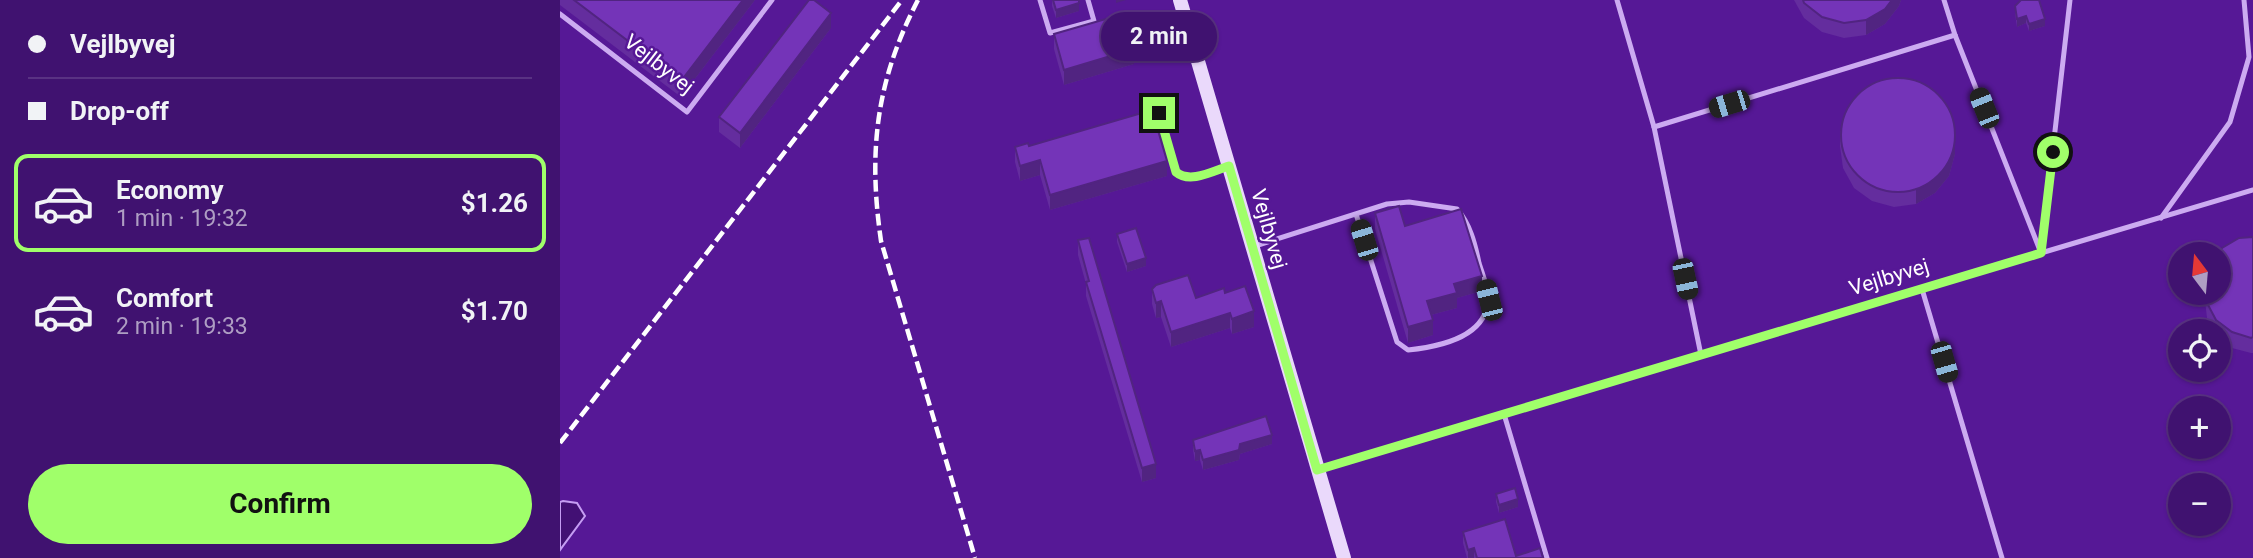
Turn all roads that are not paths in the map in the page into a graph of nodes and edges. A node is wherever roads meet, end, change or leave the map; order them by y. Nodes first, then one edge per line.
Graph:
1 (772, 0) edge
2 (1040, 0) edge
3 (1088, 0) edge
4 (1180, 0) edge
5 (1617, 0) edge
6 (1944, 0) edge
7 (2070, 0) edge
8 (2244, 0) edge
9 (560, 14) edge
10 (1955, 35) junction
11 (1159, 113) dead end
12 (1654, 127) junction
13 (1229, 166) junction
14 (2253, 190) edge
15 (1356, 214) junction
16 (2161, 218) junction
17 (1252, 247) junction
18 (2041, 253) junction
19 (1922, 289) junction
20 (1701, 355) junction
21 (1504, 414) junction
22 (1317, 470) junction
23 (1344, 558) edge
24 (1547, 558) edge
25 (2002, 558) edge

1 - 9 lane, Vejlbyvej
2 - 3 lane
4 - 13 street, Vejlbyvej
5 - 12 lane
6 - 10 lane
7 - 18 lane
8 - 16 lane
10 - 12 lane
10 - 18 lane
11 - 13 lane
12 - 20 lane
13 - 17 street, Vejlbyvej
14 - 16 lane, Vejlbyvej
15 - 15 lane
15 - 17 lane
16 - 18 lane, Vejlbyvej
17 - 22 street, Vejlbyvej
18 - 19 lane, Vejlbyvej
19 - 20 lane, Vejlbyvej
19 - 25 lane
20 - 21 lane, Vejlbyvej
21 - 22 lane, Vejlbyvej
21 - 24 lane
22 - 23 street, Vejlbyvej

